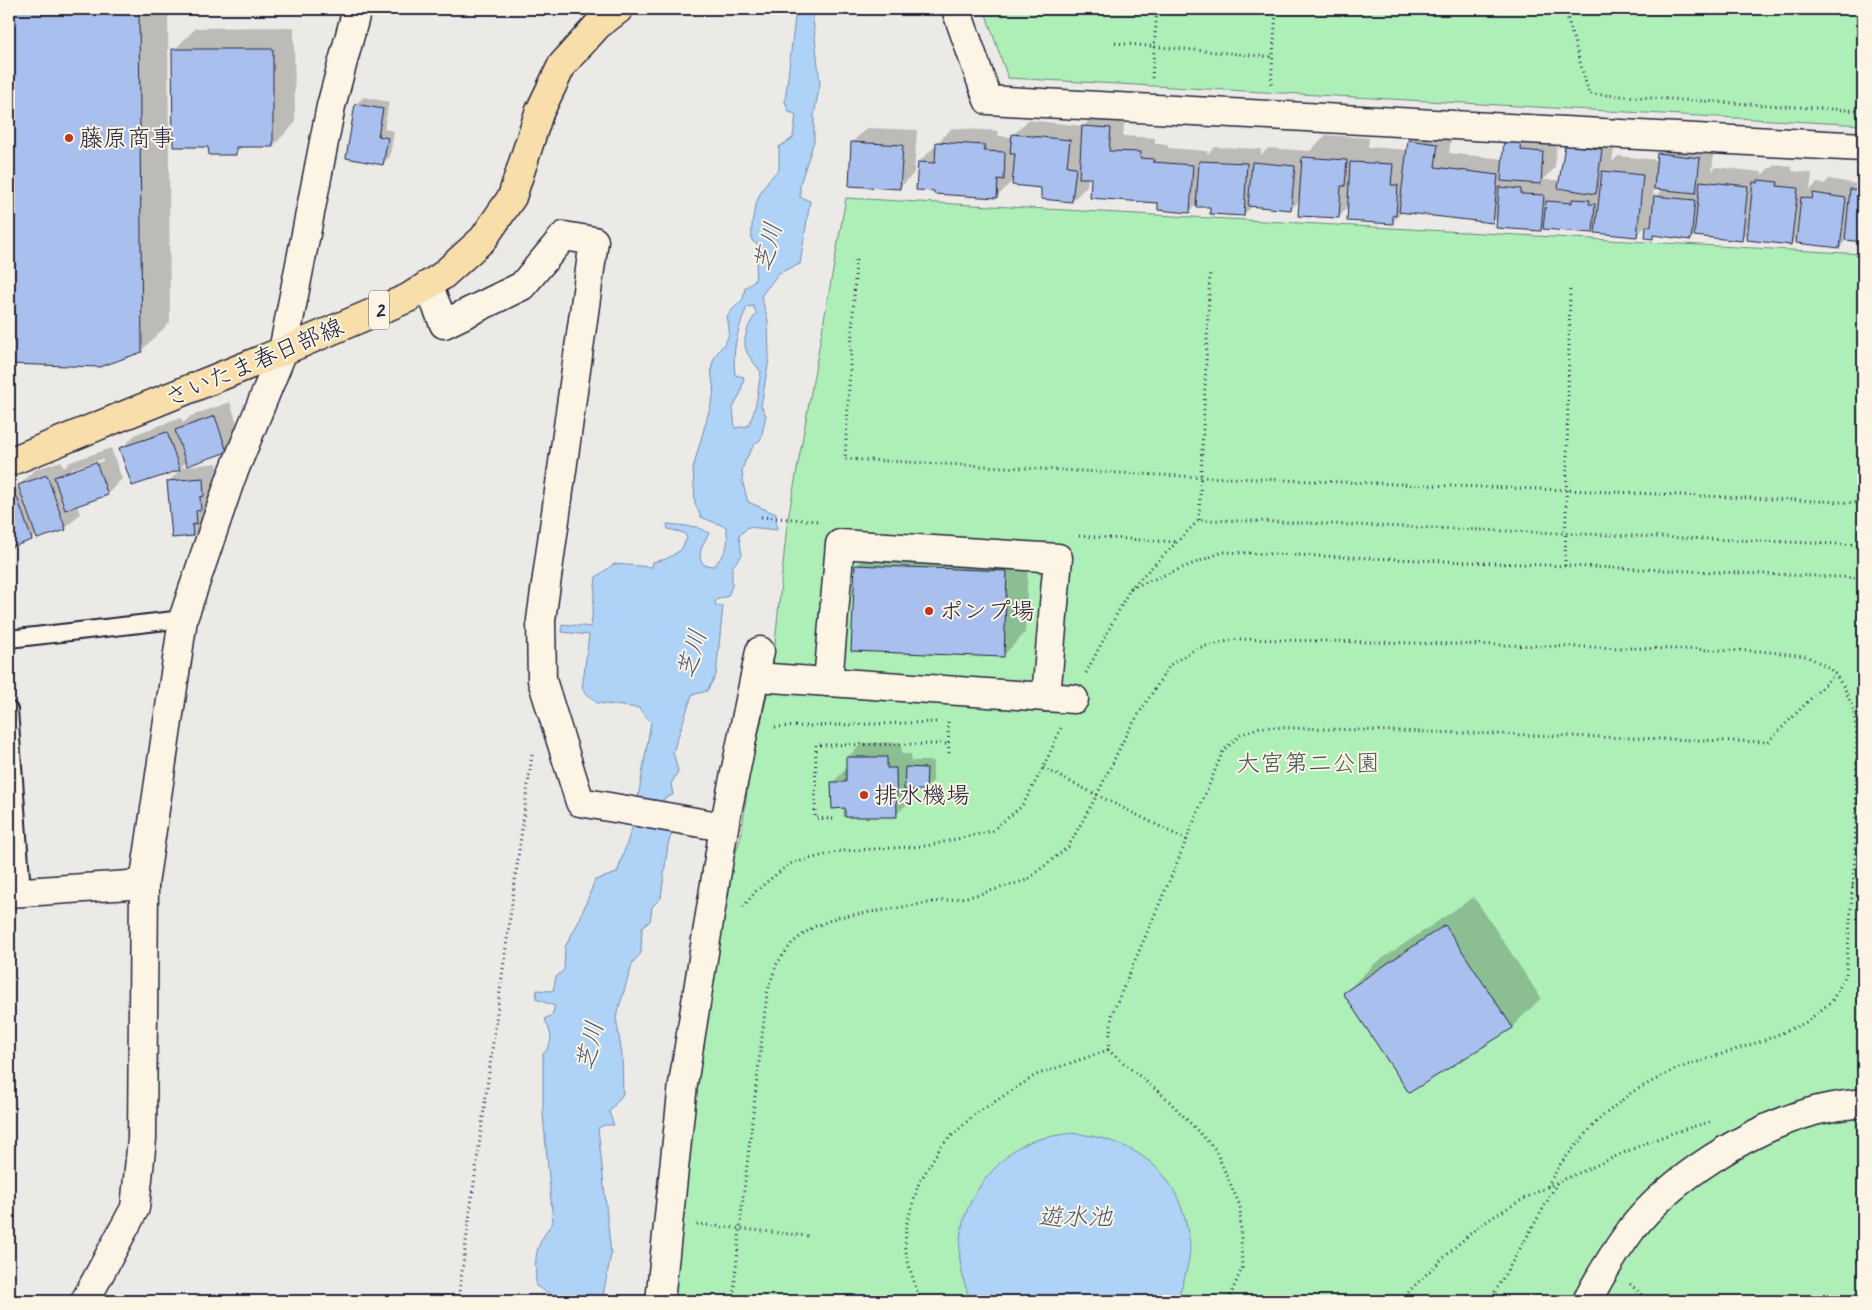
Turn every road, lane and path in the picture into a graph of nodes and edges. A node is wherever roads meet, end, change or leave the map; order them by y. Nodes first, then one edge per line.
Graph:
1 (357, 9) edge
2 (619, 9) edge
3 (956, 9) edge
4 (1157, 9) edge
5 (1565, 9) edge
6 (1276, 10) dead end
7 (1114, 43) dead end
8 (1154, 46) junction
9 (1272, 57) junction
10 (1150, 109) junction
11 (1863, 111) edge
12 (1269, 115) junction
13 (1863, 147) edge
14 (856, 260) dead end
15 (1210, 272) dead end
16 (428, 285) junction
17 (1570, 287) dead end
18 (283, 351) junction
19 (9, 462) edge
20 (1201, 477) junction
21 (1567, 490) junction
22 (1863, 503) edge
23 (1199, 520) junction
24 (1566, 533) junction
25 (1863, 545) edge
26 (1565, 566) junction
27 (1863, 578) edge
28 (1130, 588) junction
29 (183, 619) junction
30 (9, 639) edge
31 (760, 651) dead end
32 (1835, 674) junction
33 (754, 677) junction
34 (828, 682) junction
35 (1046, 697) junction
36 (1074, 699) junction
37 (9, 710) edge
38 (948, 722) junction
39 (957, 722) dead end
40 (744, 728) junction
41 (949, 744) junction
42 (533, 748) dead end
43 (949, 754) dead end
44 (1043, 768) junction
45 (1097, 795) junction
46 (833, 818) dead end
47 (724, 827) junction
48 (1187, 840) junction
49 (144, 884) junction
50 (1852, 886) junction
51 (1863, 887) edge
52 (16, 893) edge
53 (739, 911) dead end
54 (1108, 1050) junction
55 (1863, 1103) edge
56 (1716, 1121) dead end
57 (1558, 1182) junction
58 (1548, 1187) junction
59 (728, 1227) dead end
60 (740, 1228) junction
61 (808, 1236) dead end
62 (85, 1301) edge
63 (458, 1301) edge
64 (660, 1301) edge
65 (733, 1301) edge
66 (920, 1301) edge
67 (1228, 1301) edge
68 (1403, 1301) edge
69 (1490, 1301) edge
70 (1587, 1301) edge

1 - 18 street
2 - 16 main road, さいたま春日部線 / 2
3 - 10 street
4 - 8 path
5 - 11 path
6 - 9 path
7 - 8 path
8 - 9 path
8 - 10 path
9 - 12 path
10 - 12 street
12 - 13 street
14 - 20 path
15 - 20 path
16 - 18 main road, さいたま春日部線 / 2
16 - 47 street
17 - 21 path
18 - 19 main road, さいたま春日部線 / 2
18 - 29 street
20 - 21 path
20 - 23 path
21 - 22 path
21 - 24 path
23 - 24 path
23 - 28 path
24 - 25 path
24 - 26 path
26 - 27 path
26 - 28 path
28 - 36 path
29 - 30 lane
29 - 49 street
31 - 33 street
32 - 45 path
32 - 48 path
32 - 50 path
33 - 34 street
33 - 40 street
34 - 35 street
34 - 35 street
35 - 36 street
36 - 44 path
37 - 52 lane
38 - 39 path
38 - 40 path
38 - 41 path
40 - 47 street
41 - 43 path
41 - 46 path
42 - 63 path
44 - 45 path
44 - 53 path
45 - 48 path
45 - 60 path
47 - 64 street
48 - 54 path
49 - 52 street
49 - 62 street
50 - 51 path
50 - 58 path
54 - 66 path
54 - 67 path
55 - 70 street
56 - 57 path
57 - 58 path
57 - 69 path
58 - 68 path
59 - 60 path
60 - 61 path
60 - 65 path

